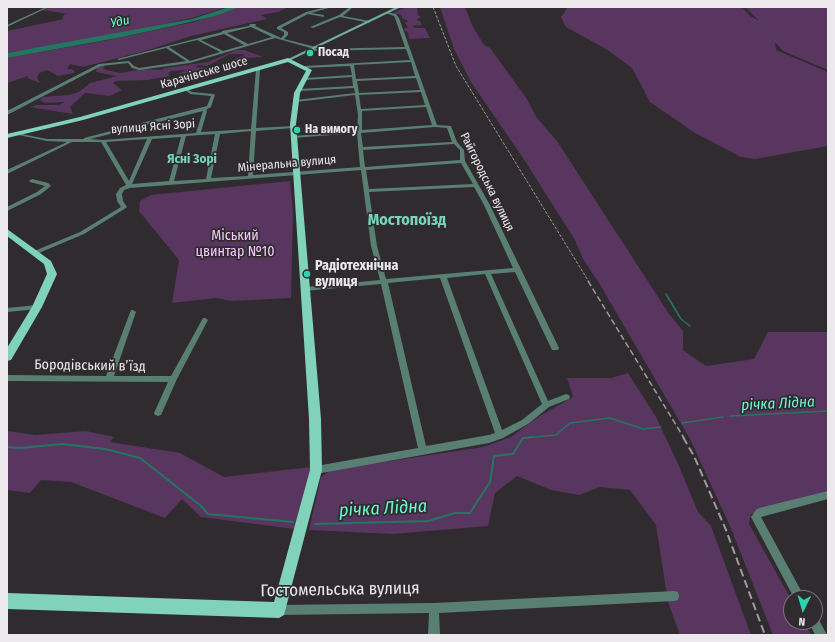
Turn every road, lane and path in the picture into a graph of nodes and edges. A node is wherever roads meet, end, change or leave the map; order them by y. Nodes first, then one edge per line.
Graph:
1 (48, 7) edge
2 (331, 7) edge
3 (352, 7) edge
4 (398, 7) edge
5 (387, 12) junction
6 (307, 13) junction
7 (323, 16) dead end
8 (340, 16) junction
9 (368, 22) junction
10 (254, 25) dead end
11 (7, 26) edge
12 (250, 26) junction
13 (312, 28) dead end
14 (223, 32) junction
15 (275, 37) junction
16 (197, 39) junction
17 (282, 39) junction
18 (247, 45) junction
19 (166, 47) junction
20 (406, 48) junction
21 (313, 49) junction
22 (222, 52) junction
23 (288, 60) junction
24 (411, 61) junction
25 (190, 62) junction
26 (110, 63) junction
27 (352, 64) junction
28 (305, 67) junction
29 (258, 70) junction
30 (417, 77) junction
31 (354, 78) junction
32 (305, 79) junction
33 (356, 87) junction
34 (187, 90) junction
35 (422, 91) junction
36 (357, 94) junction
37 (297, 95) junction
38 (428, 106) junction
39 (204, 109) junction
40 (359, 110) junction
41 (7, 113) edge
42 (435, 126) junction
43 (254, 130) junction
44 (218, 132) junction
45 (293, 132) junction
46 (359, 132) junction
47 (16, 134) junction
48 (198, 134) junction
49 (184, 135) junction
50 (7, 136) edge
51 (150, 138) junction
52 (74, 141) junction
53 (103, 141) junction
54 (455, 143) junction
55 (360, 149) junction
56 (463, 161) junction
57 (363, 168) junction
58 (7, 172) edge
59 (296, 173) junction
60 (250, 177) junction
61 (208, 180) junction
62 (32, 181) dead end
63 (171, 183) junction
64 (475, 185) junction
65 (129, 186) junction
66 (366, 191) junction
67 (7, 209) edge
68 (7, 232) edge
69 (34, 253) junction
70 (517, 270) junction
71 (486, 272) junction
72 (443, 277) junction
73 (384, 282) junction
74 (305, 289) junction
75 (37, 307) junction
76 (7, 310) edge
77 (133, 312) dead end
78 (205, 320) dead end
79 (555, 348) dead end
80 (7, 357) edge
81 (7, 378) edge
82 (109, 378) junction
83 (173, 380) junction
84 (566, 397) dead end
85 (546, 405) junction
86 (158, 413) dead end
87 (500, 436) junction
88 (423, 451) junction
89 (316, 470) junction
90 (828, 495) edge
91 (795, 590) edge
92 (674, 596) dead end
93 (7, 602) edge
94 (434, 608) junction
95 (279, 610) junction
96 (434, 635) edge

1 - 11 street
2 - 6 street
3 - 8 street
4 - 5 main road, Карачівське шосе
5 - 9 main road, Карачівське шосе
5 - 20 street
6 - 7 street
6 - 17 street
8 - 9 street
8 - 13 street
9 - 21 main road, Карачівське шосе
10 - 12 street
12 - 14 street
12 - 15 street
14 - 16 street
14 - 18 street
15 - 17 street
15 - 18 street
16 - 19 street
16 - 22 street
17 - 21 street
18 - 22 street
19 - 25 street
19 - 26 street
20 - 21 street
20 - 24 street
21 - 23 main road, Карачівське шосе
22 - 25 street
23 - 28 main road
23 - 29 main road, Карачівське шосе
24 - 27 street
24 - 30 street
25 - 26 street
26 - 41 street
27 - 28 street
27 - 31 street
28 - 32 main road
29 - 34 main road, Карачівське шосе
29 - 43 street
30 - 31 street
30 - 35 street
31 - 32 street
31 - 33 street
32 - 37 main road
33 - 36 street
33 - 37 street
34 - 39 street
34 - 47 main road, Карачівське шосе
35 - 36 street
35 - 38 street
36 - 37 street
36 - 40 street
37 - 45 main road
38 - 40 street
38 - 42 street
39 - 48 street
39 - 52 street
40 - 46 street
42 - 46 street, вулиця Ясні Зорі
42 - 54 street, Райгородська вулиця
43 - 44 street, вулиця Ясні Зорі
43 - 45 street, вулиця Ясні Зорі
43 - 60 street
44 - 48 street, вулиця Ясні Зорі
44 - 61 street
45 - 46 street, вулиця Ясні Зорі
45 - 59 main road
46 - 55 street
47 - 50 main road, Карачівське шосе
47 - 52 street, вулиця Ясні Зорі
48 - 49 street, вулиця Ясні Зорі
49 - 51 street, вулиця Ясні Зорі
49 - 63 street
51 - 53 street, вулиця Ясні Зорі
51 - 65 street
52 - 53 street, вулиця Ясні Зорі
52 - 58 street
53 - 65 street
54 - 55 street
54 - 56 street, Райгородська вулиця
55 - 57 street
56 - 57 street, Мінеральна вулиця
56 - 64 street, Райгородська вулиця
57 - 59 street, Мінеральна вулиця
57 - 66 street
59 - 60 street, Мінеральна вулиця
59 - 74 main road
60 - 61 street, Мінеральна вулиця
61 - 63 street, Мінеральна вулиця
62 - 67 street
63 - 65 street, Мінеральна вулиця
64 - 66 street
64 - 70 street, Райгородська вулиця
65 - 69 street
66 - 73 street
68 - 69 main road
69 - 75 main road
70 - 71 street
70 - 79 street, Райгородська вулиця
71 - 72 street
71 - 85 street
72 - 73 street
72 - 87 street
73 - 74 street
73 - 88 street
74 - 89 main road
75 - 76 street
75 - 80 main road
77 - 82 street
78 - 83 street
81 - 82 street, Бородівський в’їзд
82 - 83 street, Бородівський в’їзд
83 - 86 street
84 - 85 street
85 - 87 street
87 - 88 street
88 - 89 street
89 - 95 main road
90 - 91 street
92 - 94 street, Гостомельська вулиця
93 - 95 main road, Гостомельська вулиця
94 - 95 street, Гостомельська вулиця
94 - 96 street

